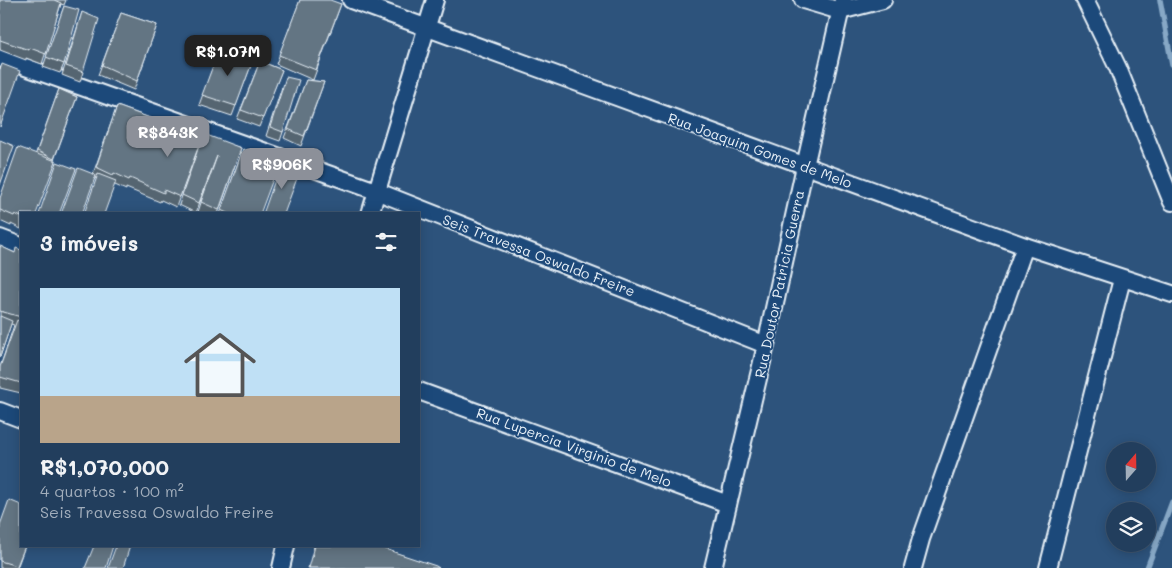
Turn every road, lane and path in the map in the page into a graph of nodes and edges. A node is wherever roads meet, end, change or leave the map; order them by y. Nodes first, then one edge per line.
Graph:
1 (350, 0) edge
2 (435, 0) edge
3 (803, 0) edge
4 (883, 0) edge
5 (1085, 0) edge
6 (841, 6) edge
7 (425, 28) junction
8 (0, 58) edge
9 (805, 166) junction
10 (376, 191) junction
11 (1172, 202) edge
12 (371, 212) edge
13 (0, 238) edge
14 (20, 246) edge
15 (1025, 246) junction
16 (1122, 279) junction
17 (1172, 294) edge
18 (766, 345) junction
19 (420, 391) edge
20 (0, 411) edge
21 (20, 419) edge
22 (728, 504) junction
23 (286, 547) edge
24 (281, 568) edge
25 (713, 568) edge
26 (913, 568) edge
27 (1048, 568) edge

1 - 7 street, Rua Joaquim Gomes de Melo
2 - 7 street
3 - 6 street
4 - 6 street
5 - 11 street
6 - 9 street, Rua Doutor Patricia Guerra
7 - 9 street, Rua Joaquim Gomes de Melo
7 - 10 street
8 - 10 street, Seis Travessa Oswaldo Freire
9 - 15 street, Rua Joaquim Gomes de Melo
9 - 18 street, Rua Doutor Patricia Guerra
10 - 12 street
10 - 18 street, Seis Travessa Oswaldo Freire
13 - 14 street
15 - 16 street, Rua Joaquim Gomes de Melo
15 - 26 street
16 - 17 street, Rua Joaquim Gomes de Melo
16 - 27 street
18 - 22 street, Rua Doutor Patricia Guerra
19 - 22 street, Rua Lupercia Virginio de Melo
20 - 21 street
22 - 25 street, Rua Doutor Patricia Guerra
23 - 24 street

